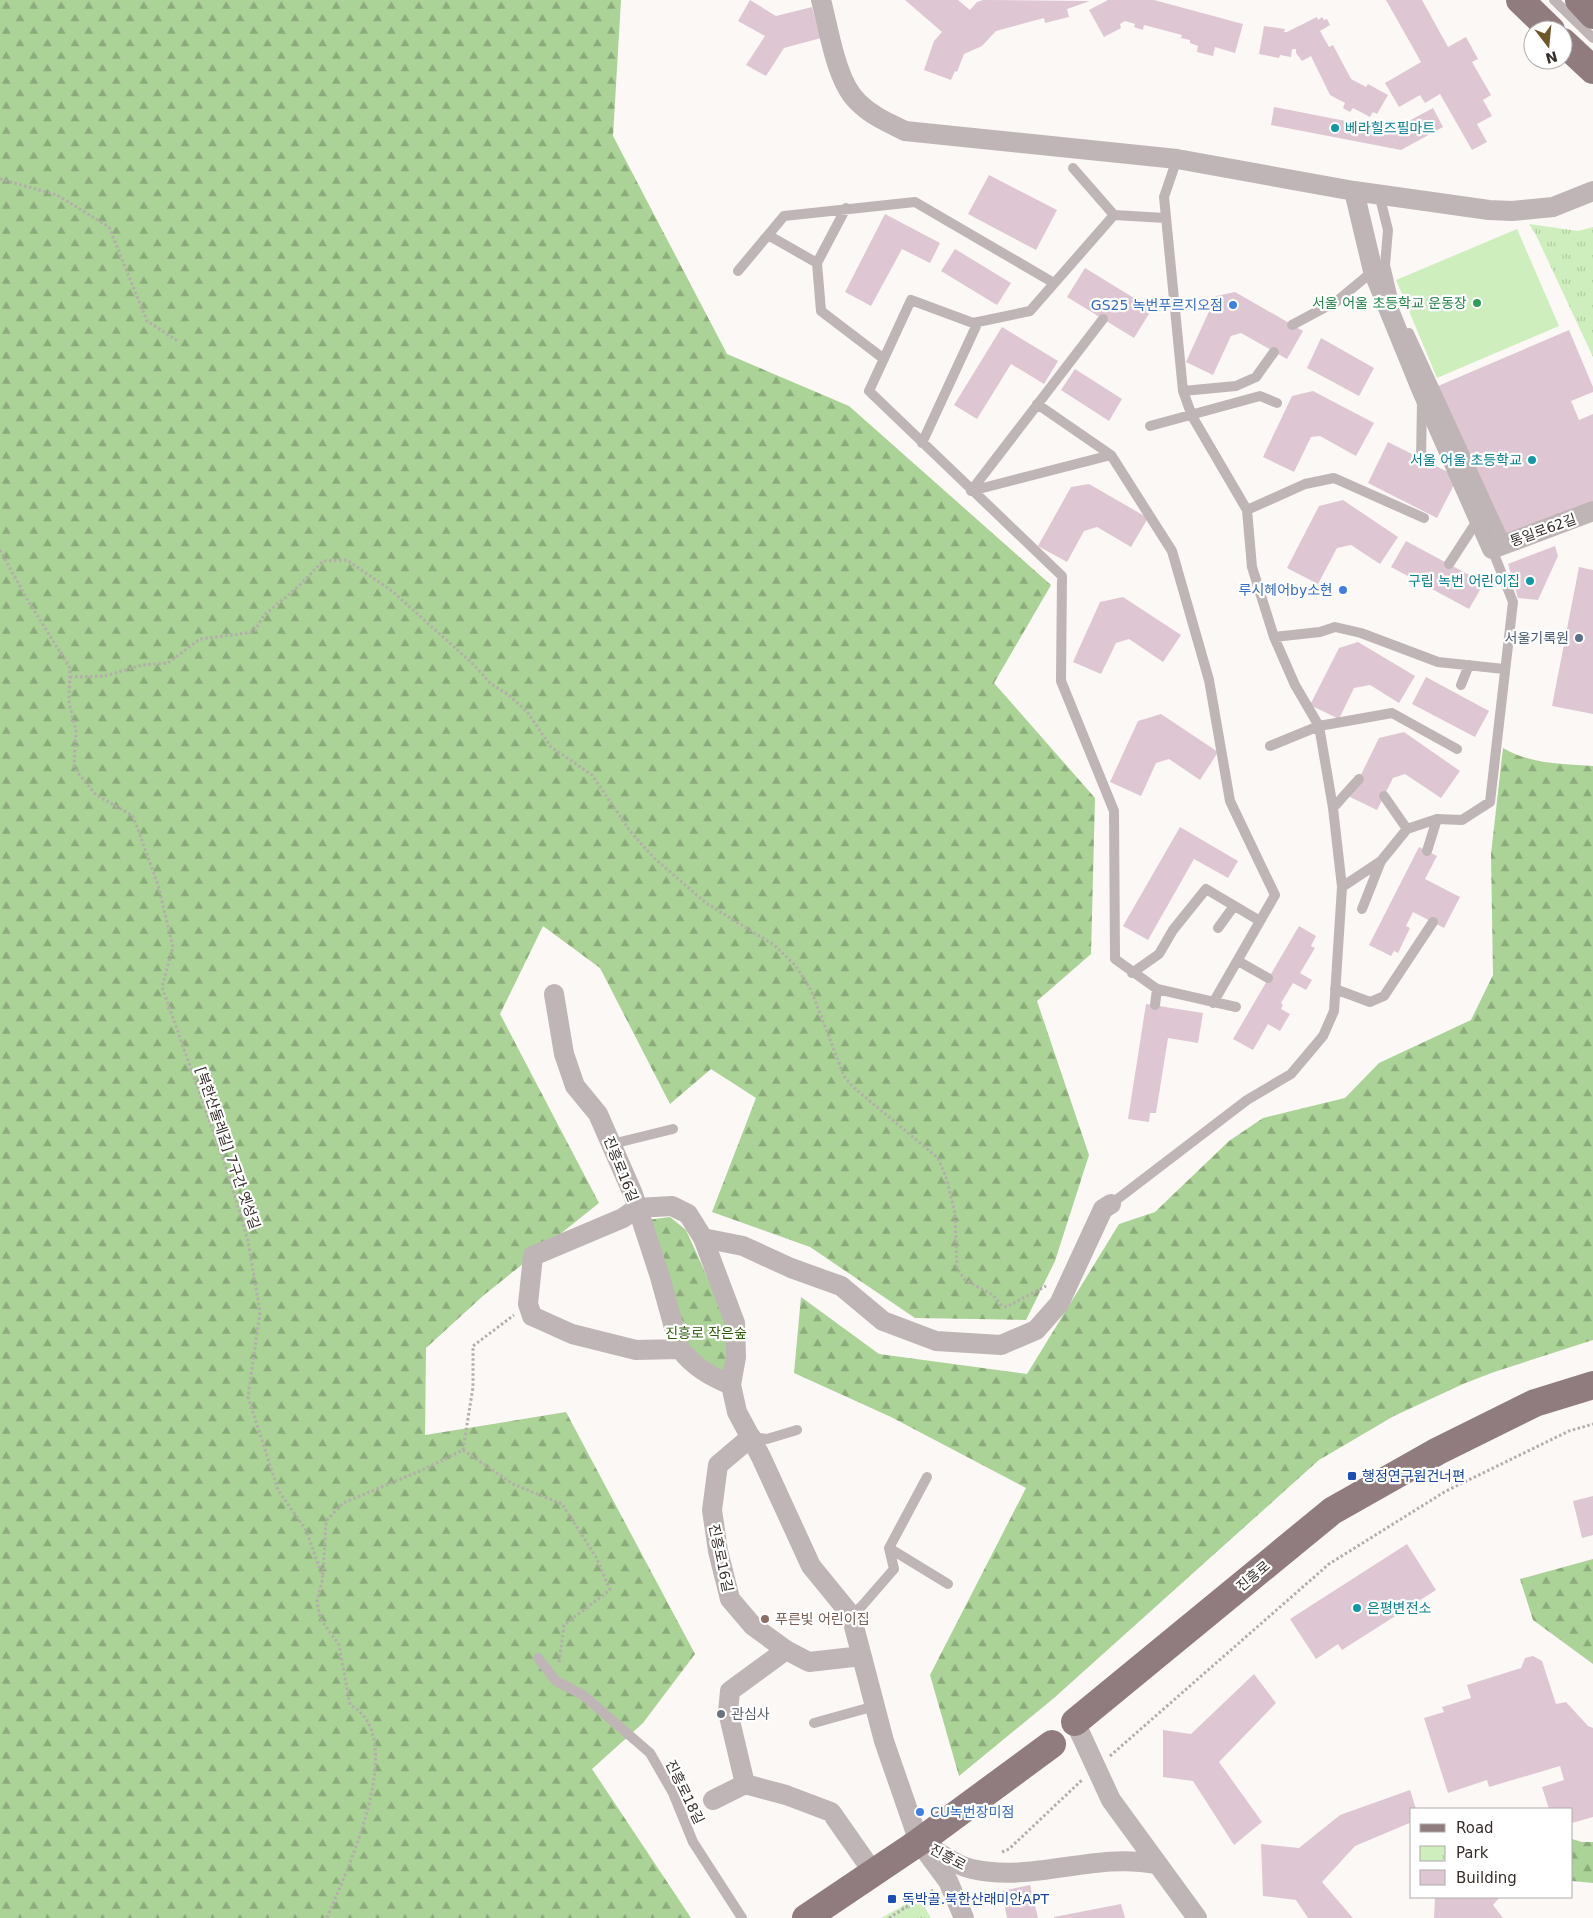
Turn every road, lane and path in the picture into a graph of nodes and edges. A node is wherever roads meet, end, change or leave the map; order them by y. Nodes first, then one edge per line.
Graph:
1 (821, 0) edge
2 (1520, 0) edge
3 (1554, 0) edge
4 (1541, 20) edge
5 (1593, 38) edge
6 (1573, 51) edge
7 (1593, 70) edge
8 (1177, 159) junction
9 (1073, 168) dead end
10 (0, 179) edge
11 (1354, 191) junction
12 (1593, 191) edge
13 (1379, 194) junction
14 (846, 208) junction
15 (1114, 215) junction
16 (1165, 218) junction
17 (768, 235) junction
18 (817, 263) junction
19 (738, 271) dead end
20 (1373, 271) junction
21 (1054, 283) junction
22 (1103, 319) dead end
23 (978, 322) junction
24 (1292, 325) dead end
25 (179, 342) dead end
26 (1274, 352) dead end
27 (884, 358) junction
28 (1183, 391) junction
29 (1422, 391) junction
30 (1277, 403) dead end
31 (1037, 404) junction
32 (1192, 416) junction
33 (1150, 426) dead end
34 (922, 443) junction
35 (1112, 455) junction
36 (1421, 459) dead end
37 (971, 491) junction
38 (1247, 510) junction
39 (1593, 511) edge
40 (1424, 518) dead end
41 (1480, 518) junction
42 (1499, 546) junction
43 (0, 550) edge
44 (1449, 564) dead end
45 (1274, 637) junction
46 (1469, 665) junction
47 (1504, 669) junction
48 (70, 677) junction
49 (1461, 684) dead end
50 (1319, 726) junction
51 (1270, 746) dead end
52 (1457, 749) dead end
53 (1359, 779) dead end
54 (1384, 796) dead end
55 (1333, 808) junction
56 (1437, 819) junction
57 (1407, 829) junction
58 (1427, 851) dead end
59 (1381, 861) junction
60 (1342, 887) junction
61 (1234, 906) junction
62 (1362, 909) dead end
63 (1260, 921) junction
64 (1433, 922) dead end
65 (1218, 928) dead end
66 (1238, 961) junction
67 (1132, 973) junction
68 (1268, 978) dead end
69 (1157, 989) junction
70 (1336, 989) junction
71 (554, 994) dead end
72 (1213, 1003) junction
73 (1155, 1006) dead end
74 (1236, 1007) dead end
75 (673, 1129) dead end
76 (612, 1144) junction
77 (1111, 1204) joint
78 (637, 1208) junction
79 (703, 1238) junction
80 (1050, 1283) dead end
81 (530, 1310) junction
82 (680, 1349) junction
83 (731, 1385) junction
84 (1593, 1385) edge
85 (1593, 1424) edge
86 (797, 1430) dead end
87 (751, 1437) junction
88 (463, 1450) junction
89 (927, 1477) dead end
90 (889, 1548) junction
91 (323, 1578) junction
92 (948, 1584) dead end
93 (851, 1615) junction
94 (786, 1650) junction
95 (862, 1656) junction
96 (538, 1658) dead end
97 (556, 1681) junction
98 (875, 1706) junction
99 (1076, 1722) joint
100 (814, 1723) dead end
101 (1052, 1744) dead end
102 (1109, 1756) dead end
103 (1086, 1776) dead end
104 (745, 1784) junction
105 (713, 1800) dead end
106 (920, 1842) junction
107 (1000, 1853) dead end
108 (1155, 1864) junction
109 (873, 1872) junction
110 (948, 1881) junction
111 (328, 1918) edge
112 (742, 1918) edge
113 (806, 1918) edge
114 (889, 1918) edge
115 (964, 1918) edge
116 (1197, 1918) edge

1 - 8 street
2 - 4 main road
3 - 5 lane
6 - 7 main road
8 - 11 street
8 - 16 lane
9 - 15 lane
10 - 25 path
11 - 13 street
11 - 20 street
12 - 13 street
13 - 42 lane
14 - 17 lane
14 - 18 lane
14 - 21 lane
15 - 16 lane
15 - 21 lane
16 - 28 lane
17 - 18 lane
17 - 19 lane
18 - 27 lane
20 - 24 lane
20 - 29 street
21 - 23 lane
22 - 31 lane
23 - 27 lane
23 - 34 lane
26 - 28 lane
27 - 34 lane
28 - 32 lane
29 - 36 lane
29 - 41 street
30 - 32 lane
31 - 35 lane
31 - 37 lane
32 - 33 lane
32 - 38 lane
34 - 37 lane
35 - 37 lane
35 - 63 lane
37 - 67 lane
38 - 40 lane
38 - 45 lane
39 - 42 street, 통일로62길
41 - 42 street
41 - 44 lane
42 - 47 lane
43 - 48 path, [북한산둘레길] 7구간 옛성길
45 - 46 lane
45 - 50 lane
46 - 47 lane
46 - 49 lane
47 - 56 lane
48 - 80 path
48 - 91 path, [북한산둘레길] 7구간 옛성길
50 - 51 lane
50 - 52 lane
50 - 55 lane
53 - 55 lane
54 - 57 lane
55 - 60 lane
56 - 57 lane
56 - 58 lane
57 - 59 lane
59 - 60 lane
59 - 62 lane
60 - 70 lane
61 - 63 lane
61 - 65 lane
61 - 67 lane
63 - 66 lane
64 - 70 lane
66 - 68 lane
66 - 72 lane
67 - 69 lane
69 - 72 lane
69 - 73 lane
70 - 77 lane
71 - 76 street, 진흥로16길
72 - 74 lane
75 - 76 lane
76 - 78 street, 진흥로16길
77 - 79 street
78 - 79 street
78 - 81 street
78 - 82 street, 진흥로16길
79 - 83 street
81 - 82 street
81 - 88 path
82 - 83 street, 진흥로16길
83 - 87 street
84 - 99 main road, 진흥로
85 - 102 path
86 - 87 lane
87 - 93 street
87 - 94 street, 진흥로16길
88 - 91 path
88 - 97 path
89 - 90 lane
90 - 92 lane
90 - 93 lane
91 - 111 path
93 - 95 street
94 - 95 street, 진흥로16길
94 - 104 street
95 - 98 street
96 - 97 lane, 진흥로18길
97 - 112 lane, 진흥로18길
98 - 100 lane
98 - 106 street
99 - 108 street, 진흥로
101 - 106 main road, 진흥로
103 - 107 path
104 - 105 street
104 - 109 street
106 - 108 street, 진흥로
106 - 109 main road, 진흥로
106 - 110 street
108 - 116 street, 진흥로
109 - 113 main road, 진흥로
110 - 114 path
110 - 115 street

